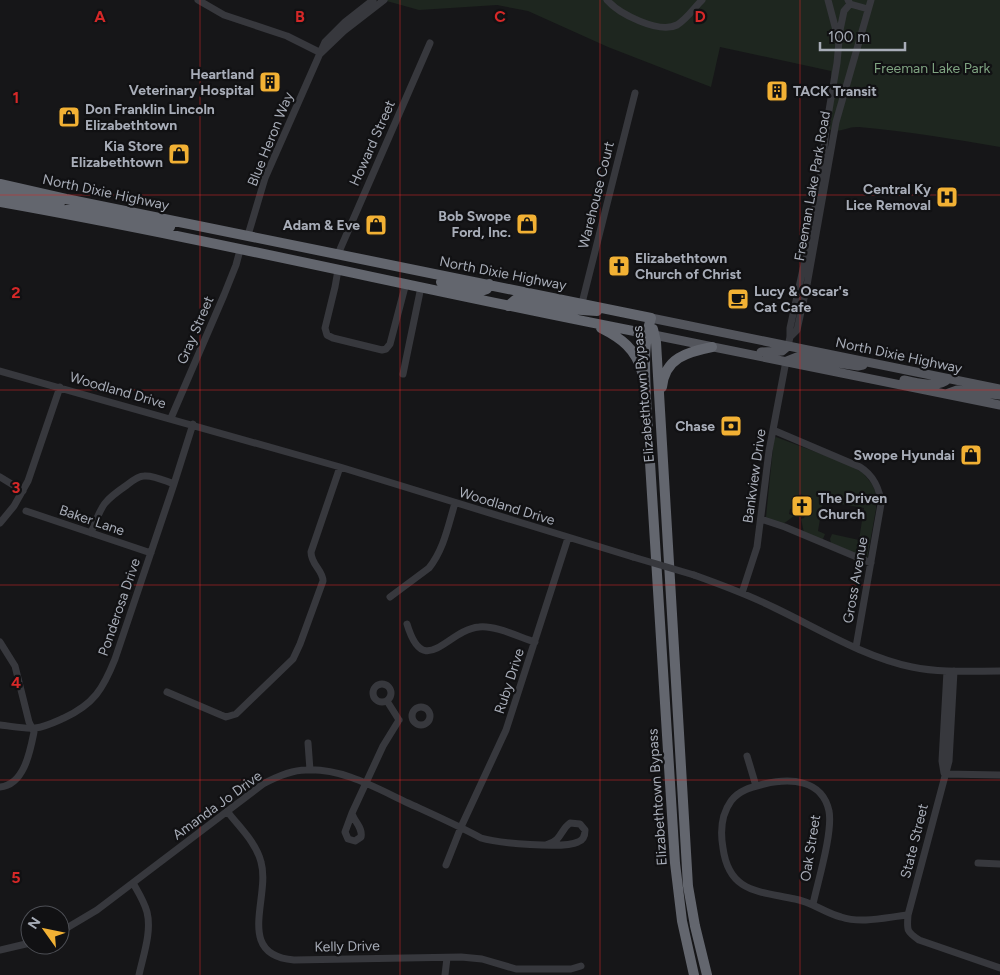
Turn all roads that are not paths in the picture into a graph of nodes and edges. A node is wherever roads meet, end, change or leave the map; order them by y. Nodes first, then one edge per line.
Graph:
1 (198, 0) edge
2 (374, 0) edge
3 (384, 0) edge
4 (608, 0) edge
5 (702, 0) edge
6 (828, 0) edge
7 (871, 0) edge
8 (849, 2) edge
9 (868, 9) junction
10 (430, 43) dead end
11 (838, 44) junction
12 (321, 53) junction
13 (635, 93) dead end
14 (0, 184) edge
15 (0, 194) edge
16 (0, 202) edge
17 (91, 204) junction
18 (56, 212) junction
19 (248, 235) junction
20 (240, 250) junction
21 (338, 254) junction
22 (338, 270) junction
23 (421, 271) junction
24 (381, 278) junction
25 (406, 283) junction
26 (489, 284) junction
27 (421, 287) junction
28 (582, 303) junction
29 (508, 306) junction
30 (607, 308) junction
31 (651, 318) junction
32 (594, 324) junction
33 (650, 334) junction
34 (789, 341) junction
35 (713, 347) junction
36 (786, 362) junction
37 (867, 362) junction
38 (0, 371) edge
39 (404, 374) dead end
40 (845, 374) junction
41 (948, 379) junction
42 (60, 387) junction
43 (1000, 389) edge
44 (945, 394) junction
45 (1000, 395) edge
46 (646, 398) junction
47 (1000, 400) edge
48 (988, 403) junction
49 (660, 405) junction
50 (1000, 405) edge
51 (171, 418) junction
52 (193, 424) junction
53 (772, 430) junction
54 (340, 467) junction
55 (0, 477) edge
56 (174, 484) junction
57 (23, 490) junction
58 (455, 503) junction
59 (26, 511) dead end
60 (761, 519) junction
61 (0, 523) edge
62 (91, 533) junction
63 (568, 538) junction
64 (151, 554) junction
65 (871, 563) junction
66 (742, 593) junction
67 (390, 597) dead end
68 (407, 624) dead end
69 (0, 642) edge
70 (535, 642) junction
71 (856, 647) junction
72 (950, 671) junction
73 (1000, 671) edge
74 (167, 692) dead end
75 (387, 701) dead end
76 (412, 719) dead end
77 (399, 720) junction
78 (0, 725) edge
79 (32, 728) junction
80 (308, 742) dead end
81 (747, 756) dead end
82 (310, 770) junction
83 (944, 774) junction
84 (1000, 775) edge
85 (365, 783) junction
86 (756, 786) junction
87 (0, 787) edge
88 (227, 811) junction
89 (352, 813) dead end
90 (461, 827) junction
91 (548, 844) junction
92 (978, 863) dead end
93 (1000, 864) edge
94 (446, 865) dead end
95 (132, 883) junction
96 (813, 904) junction
97 (908, 914) junction
98 (70, 926) edge
99 (20, 946) edge
100 (0, 950) edge
101 (447, 958) junction
102 (581, 966) dead end
103 (1000, 968) edge
104 (540, 973) edge
105 (139, 975) edge
106 (445, 975) edge
107 (694, 975) edge
108 (707, 975) edge

1 - 12 street
2 - 12 street, Blue Heron Way
3 - 12 street, Blue Heron Way
4 - 5 street
6 - 11 street
7 - 9 street, Freeman Lake Park Road
8 - 9 street
8 - 11 street
9 - 34 street, Freeman Lake Park Road
10 - 21 street, Howard Street
11 - 34 street, Freeman Lake Park Road
12 - 19 street, Blue Heron Way
13 - 28 street, Warehouse Court
14 - 17 highway, North Dixie Highway
15 - 17 highway
16 - 18 highway
17 - 19 highway, North Dixie Highway
18 - 19 highway
18 - 20 highway
19 - 21 highway, North Dixie Highway
20 - 22 highway
20 - 23 highway
20 - 51 street, Gray Street
21 - 23 highway, North Dixie Highway
22 - 24 highway
22 - 25 street
23 - 26 highway, North Dixie Highway
24 - 25 highway
24 - 26 highway
25 - 27 highway
26 - 28 highway, North Dixie Highway
27 - 29 highway
27 - 39 street
28 - 30 highway, North Dixie Highway
29 - 30 highway
29 - 32 highway
30 - 31 highway, North Dixie Highway
31 - 33 highway, Elizabethtown Bypass
31 - 34 main road, North Dixie Highway
32 - 33 highway
32 - 46 highway
33 - 35 main road, North Dixie Highway
33 - 46 highway, Elizabethtown Bypass
33 - 49 highway, Elizabethtown Bypass
34 - 35 main road
34 - 37 main road, North Dixie Highway
35 - 36 main road, North Dixie Highway
35 - 49 highway
36 - 37 main road
36 - 40 main road, North Dixie Highway
36 - 53 street, Bankview Drive
37 - 41 main road, North Dixie Highway
38 - 42 street, Woodland Drive
40 - 41 main road
40 - 44 main road, North Dixie Highway
41 - 43 main road, North Dixie Highway
42 - 51 street, Woodland Drive
42 - 57 street
44 - 45 main road
44 - 48 main road, North Dixie Highway
46 - 107 highway, Elizabethtown Bypass
47 - 48 main road
48 - 50 main road, North Dixie Highway
49 - 108 highway, Elizabethtown Bypass
51 - 52 street, Woodland Drive
52 - 54 street, Woodland Drive
52 - 56 street, Ponderosa Drive
53 - 60 street, Bankview Drive
53 - 65 street, Gross Avenue
54 - 58 street, Woodland Drive
54 - 74 street
55 - 57 street
56 - 62 street
56 - 64 street, Ponderosa Drive
57 - 61 street
58 - 63 street, Woodland Drive
58 - 67 street
59 - 62 street, Baker Lane
60 - 65 street
60 - 66 street, Bankview Drive
62 - 64 street, Baker Lane
63 - 66 street, Woodland Drive, bridge
63 - 70 street, Ruby Drive
64 - 79 street, Ponderosa Drive
65 - 71 street, Gross Avenue
66 - 71 street, Woodland Drive
68 - 70 street
69 - 79 street
70 - 90 street, Ruby Drive
71 - 72 street, Woodland Drive
72 - 73 street, Woodland Drive
72 - 83 street, State Street
75 - 77 street
76 - 77 street
77 - 85 street
78 - 79 street, Ponderosa Drive
79 - 87 street
80 - 82 street
81 - 86 street
82 - 85 street, Amanda Jo Drive
82 - 88 street, Amanda Jo Drive
83 - 84 street
83 - 97 street, State Street
85 - 89 street
85 - 90 street, Amanda Jo Drive
86 - 96 street, Oak Street
86 - 96 street, Oak Street
88 - 95 street, Amanda Jo Drive
88 - 101 street, Kelly Drive
90 - 91 street, Amanda Jo Drive
90 - 94 street, Ruby Drive
91 - 91 street, Amanda Jo Drive
92 - 93 street
95 - 98 street, Amanda Jo Drive
95 - 105 street
96 - 97 street, Oak Street
97 - 103 street
99 - 100 street
101 - 104 street, Kelly Drive
101 - 106 street
102 - 104 street, Kelly Drive

